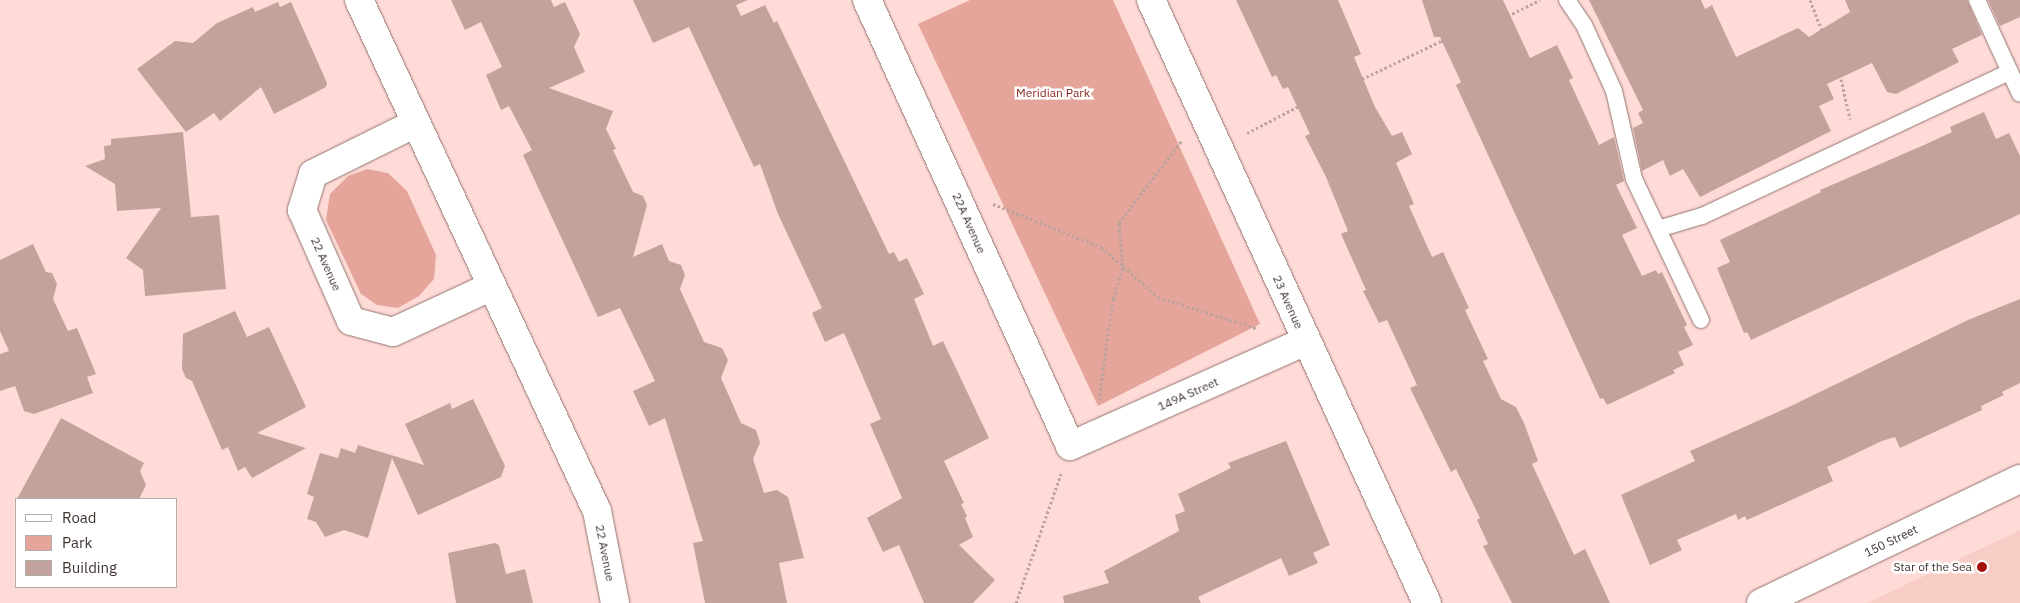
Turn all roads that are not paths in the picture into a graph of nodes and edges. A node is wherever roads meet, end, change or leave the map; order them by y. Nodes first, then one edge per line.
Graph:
1 (359, 0) edge
2 (866, 0) edge
3 (1151, 0) edge
4 (1567, 0) edge
5 (1977, 0) edge
6 (2010, 72) junction
7 (2020, 94) edge
8 (416, 124) junction
9 (1658, 230) junction
10 (490, 286) junction
11 (1701, 320) dead end
12 (1306, 342) junction
13 (1070, 446) joint
14 (2020, 479) edge
15 (615, 603) edge
16 (1427, 603) edge
17 (1761, 603) edge

1 - 8 street, 22 Avenue
2 - 13 street, 22A Avenue
3 - 12 street, 23 Avenue
4 - 9 lane
5 - 6 lane
6 - 7 lane
6 - 9 lane
8 - 10 street, 22 Avenue
8 - 10 street, 22 Avenue
9 - 11 lane
10 - 15 street, 22 Avenue
12 - 13 street, 149A Street
12 - 16 street, 23 Avenue
14 - 17 street, 150 Street

